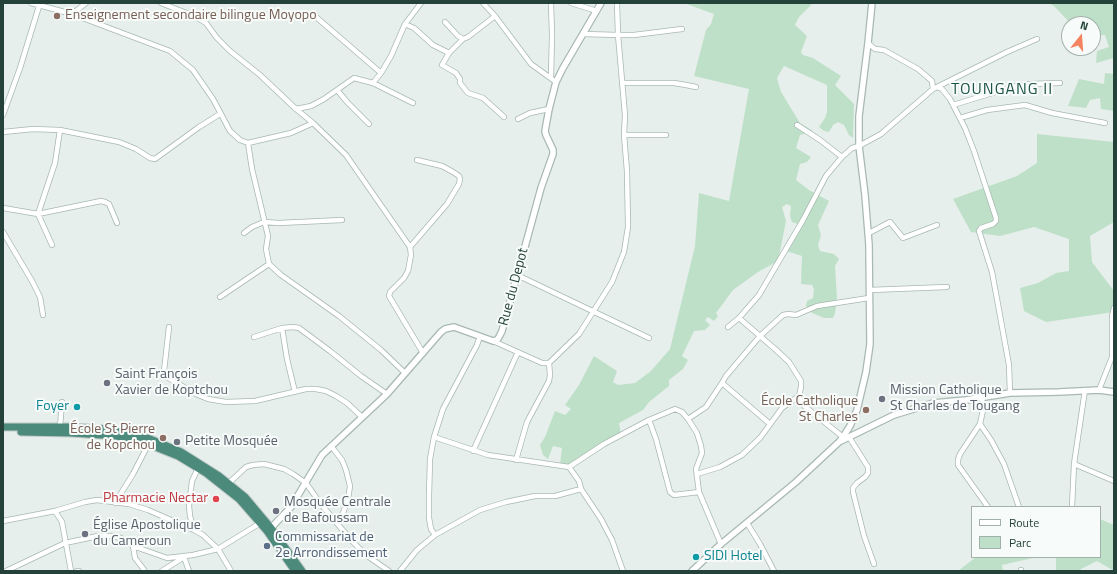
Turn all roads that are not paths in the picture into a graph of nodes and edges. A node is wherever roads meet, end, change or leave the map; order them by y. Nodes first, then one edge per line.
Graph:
1 (31, 3) edge
2 (86, 3) edge
3 (161, 3) edge
4 (420, 3) edge
5 (483, 3) edge
6 (551, 3) edge
7 (571, 3) edge
8 (601, 3) edge
9 (617, 3) edge
10 (872, 3) edge
11 (40, 4) edge
12 (597, 11) junction
13 (72, 14) junction
14 (495, 16) junction
15 (316, 17) dead end
16 (445, 22) dead end
17 (405, 24) junction
18 (682, 29) dead end
19 (583, 34) junction
20 (618, 35) junction
21 (463, 39) junction
22 (1037, 39) dead end
23 (868, 43) junction
24 (449, 53) junction
25 (381, 72) junction
26 (551, 78) junction
27 (556, 82) junction
28 (373, 83) junction
29 (622, 83) junction
30 (1060, 83) dead end
31 (696, 87) dead end
32 (935, 88) junction
33 (337, 90) junction
34 (413, 103) dead end
35 (953, 105) junction
36 (296, 109) junction
37 (549, 109) junction
38 (220, 114) junction
39 (3, 115) edge
40 (504, 117) dead end
41 (960, 118) junction
42 (518, 119) dead end
43 (313, 123) junction
44 (1105, 123) dead end
45 (369, 124) dead end
46 (797, 125) dead end
47 (60, 130) junction
48 (3, 132) edge
49 (624, 135) junction
50 (666, 135) dead end
51 (248, 143) junction
52 (859, 146) junction
53 (842, 157) junction
54 (417, 160) dead end
55 (3, 208) edge
56 (38, 214) junction
57 (342, 220) dead end
58 (264, 222) junction
59 (118, 223) dead end
60 (938, 225) dead end
61 (3, 232) edge
62 (868, 233) junction
63 (244, 234) dead end
64 (52, 245) dead end
65 (410, 247) junction
66 (269, 264) junction
67 (517, 274) junction
68 (947, 288) dead end
69 (870, 290) junction
70 (220, 297) dead end
71 (869, 298) junction
72 (1114, 308) edge
73 (594, 311) junction
74 (43, 315) dead end
75 (739, 318) junction
76 (169, 327) dead end
77 (728, 327) dead end
78 (282, 328) junction
79 (480, 336) junction
80 (760, 336) junction
81 (254, 337) dead end
82 (649, 338) dead end
83 (493, 341) junction
84 (518, 352) junction
85 (424, 353) junction
86 (1113, 356) edge
87 (549, 363) junction
88 (405, 373) junction
89 (722, 383) junction
90 (1085, 390) junction
91 (1099, 390) junction
92 (295, 392) junction
93 (1114, 392) edge
94 (1010, 393) junction
95 (387, 394) junction
96 (798, 396) junction
97 (982, 397) junction
98 (62, 402) dead end
99 (362, 417) junction
100 (688, 419) junction
101 (649, 420) junction
102 (770, 424) junction
103 (980, 424) junction
104 (3, 427) edge
105 (60, 427) junction
106 (3, 431) edge
107 (93, 431) junction
108 (434, 437) junction
109 (844, 439) junction
110 (149, 442) junction
111 (331, 446) junction
112 (473, 451) junction
113 (516, 460) junction
114 (1074, 464) junction
115 (199, 466) junction
116 (569, 467) junction
117 (697, 474) junction
118 (1114, 481) edge
119 (229, 483) junction
120 (306, 483) junction
121 (581, 489) junction
122 (699, 492) junction
123 (115, 502) junction
124 (987, 506) edge
125 (1019, 506) edge
126 (1072, 506) edge
127 (55, 511) junction
128 (3, 521) edge
129 (262, 521) junction
130 (337, 523) junction
131 (747, 523) junction
132 (269, 529) junction
133 (194, 530) junction
134 (435, 535) junction
135 (65, 544) junction
136 (721, 544) junction
137 (133, 546) junction
138 (218, 548) junction
139 (184, 556) junction
140 (874, 564) dead end
141 (6, 571) edge
142 (71, 571) edge
143 (145, 571) edge
144 (162, 571) edge
145 (189, 571) edge
146 (231, 571) edge
147 (295, 571) edge
148 (302, 571) edge
149 (389, 571) edge
150 (400, 571) edge
151 (623, 571) edge
152 (693, 571) edge
153 (774, 571) edge

1 - 11 street
2 - 13 street
3 - 36 street
4 - 17 street
5 - 14 street
6 - 26 street
7 - 12 street
8 - 12 street, Rue du Depot
9 - 20 street
10 - 23 street
11 - 13 street
11 - 39 street
12 - 19 street, Rue du Depot
13 - 38 street
14 - 21 street
14 - 26 street
15 - 25 street
16 - 21 street
17 - 24 street
17 - 25 street
18 - 20 street
19 - 20 street
19 - 27 street, Rue du Depot
20 - 29 street
21 - 24 street
22 - 32 street
23 - 32 street
23 - 52 street
24 - 40 street
25 - 28 street
26 - 27 street
27 - 37 street, Rue du Depot
28 - 33 street
28 - 34 street
29 - 31 street
29 - 49 street
30 - 35 street
32 - 35 street
32 - 52 street
33 - 36 street
33 - 45 street
35 - 41 street
36 - 43 street
37 - 42 street
37 - 67 street, Rue du Depot
38 - 47 street
38 - 51 street
41 - 44 street
41 - 94 street
43 - 51 street
43 - 65 street
46 - 53 street
47 - 48 street
47 - 56 street
49 - 50 street
49 - 73 street
51 - 58 street
52 - 53 street
52 - 62 street
53 - 75 street
54 - 65 street
55 - 56 street
56 - 59 street
56 - 64 street
57 - 58 street
58 - 63 street
58 - 66 street
60 - 62 street
61 - 74 street
62 - 69 street
65 - 85 street
66 - 70 street
66 - 88 street
67 - 73 street
67 - 83 street, Rue du Depot
68 - 69 street
69 - 71 street
71 - 80 street
71 - 109 street
72 - 86 street
73 - 82 street
73 - 87 street
75 - 77 street
75 - 80 street
76 - 92 street
78 - 81 street
78 - 92 street
78 - 95 street
79 - 83 street, Rue du Depot
79 - 85 street, Rue du Depot
79 - 108 street
80 - 89 street
80 - 96 street
83 - 84 street
84 - 87 street
84 - 112 street
85 - 88 street, Rue du Depot
86 - 91 street
87 - 113 street
88 - 95 street, Rue du Depot
89 - 100 street
89 - 102 street
90 - 91 street
90 - 94 street
90 - 114 street
91 - 93 street
92 - 99 street
94 - 97 street
95 - 99 street, Rue du Depot
96 - 102 street
96 - 109 street
97 - 103 street
97 - 109 street
98 - 105 street
99 - 111 street, Rue du Depot
100 - 101 street
100 - 117 street
101 - 116 street
101 - 122 street
102 - 117 street
103 - 124 street
103 - 125 street
104 - 105 highway
105 - 107 highway
106 - 107 highway
107 - 110 highway
108 - 112 street
108 - 134 street
109 - 131 street
109 - 140 street
110 - 115 highway
110 - 123 street
111 - 120 street, Rue du Depot
111 - 130 street
112 - 113 street
113 - 116 street
114 - 118 street
114 - 126 street
115 - 119 highway
115 - 129 highway
115 - 133 street
116 - 121 street
117 - 122 street
119 - 120 street
119 - 129 highway
120 - 130 street
120 - 132 street, Rue du Depot
121 - 134 street
121 - 151 street
122 - 136 street
123 - 127 street
123 - 133 street
127 - 128 street
127 - 135 street
129 - 132 highway
129 - 138 street
130 - 149 street
131 - 136 street
131 - 153 street
132 - 147 highway
132 - 148 highway
133 - 138 street
134 - 150 street
135 - 137 street
135 - 141 street
135 - 142 street
136 - 152 street
137 - 139 street
137 - 143 street
138 - 139 street
138 - 146 street
139 - 144 street
139 - 145 street

